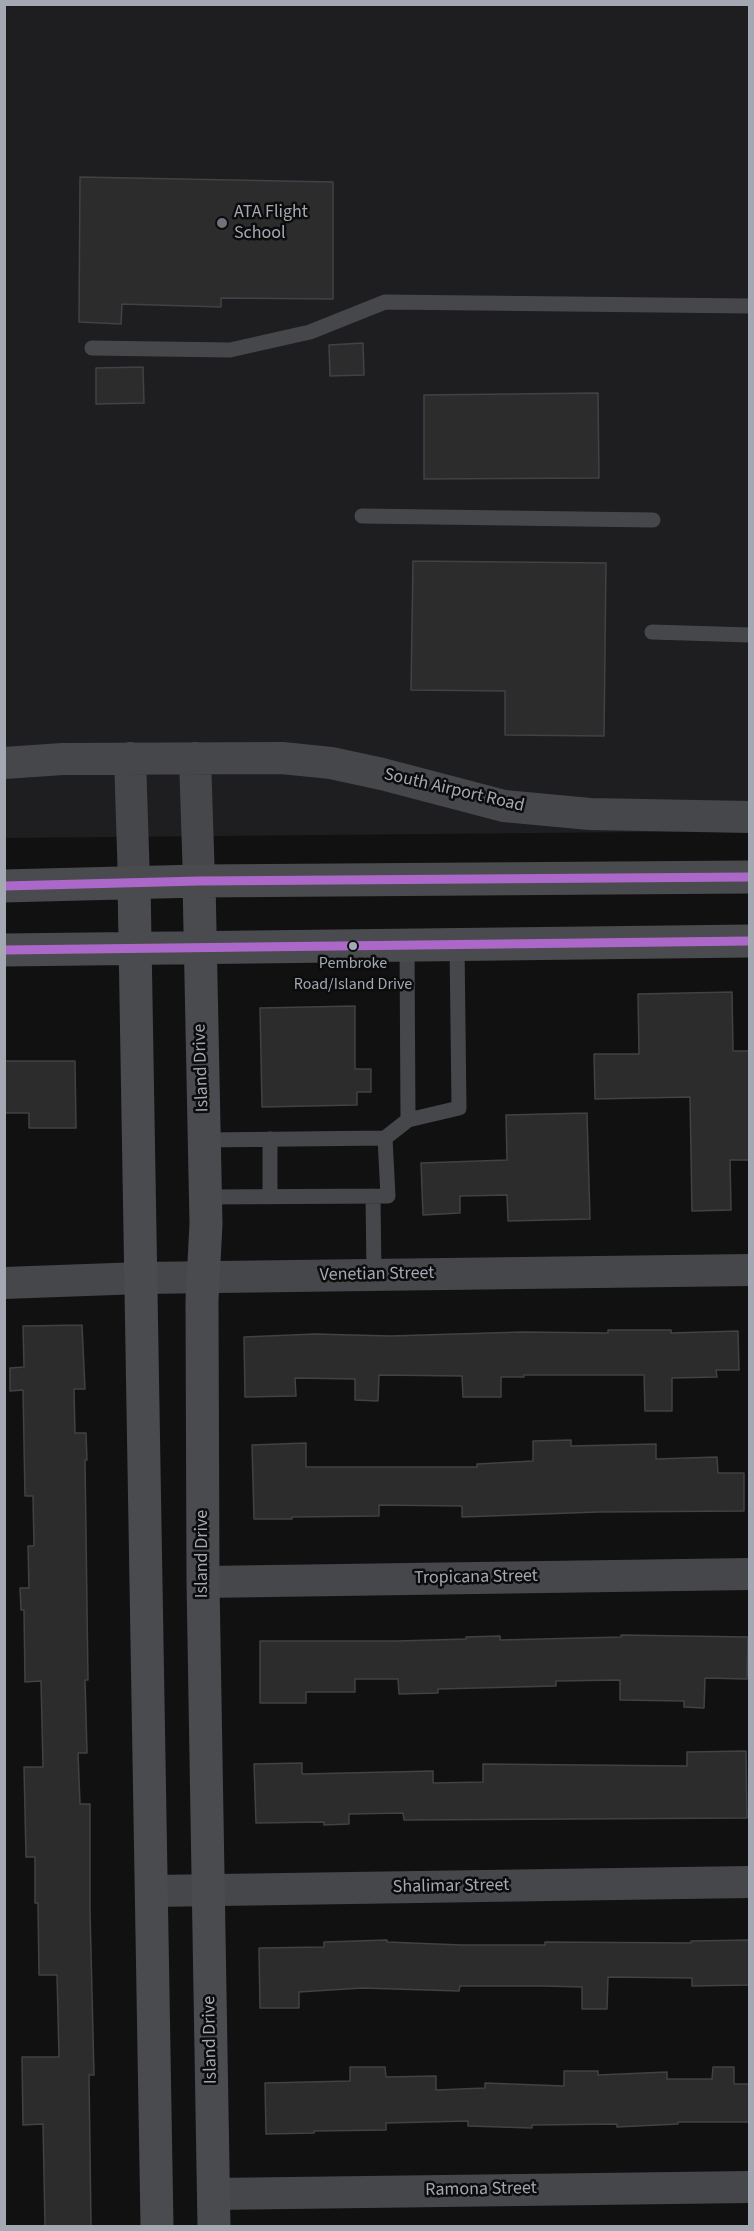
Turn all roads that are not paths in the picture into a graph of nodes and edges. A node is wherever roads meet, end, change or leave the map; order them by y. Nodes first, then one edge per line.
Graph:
1 (750, 306) edge
2 (92, 348) dead end
3 (362, 516) dead end
4 (652, 520) dead end
5 (652, 633) dead end
6 (750, 635) edge
7 (130, 758) junction
8 (195, 758) junction
9 (4, 763) edge
10 (750, 818) edge
11 (750, 877) edge
12 (199, 881) junction
13 (134, 882) junction
14 (4, 886) edge
15 (750, 941) edge
16 (407, 944) junction
17 (457, 944) junction
18 (136, 947) junction
19 (200, 947) junction
20 (4, 950) edge
21 (408, 1120) junction
22 (385, 1138) junction
23 (270, 1139) junction
24 (204, 1140) junction
25 (373, 1196) junction
26 (205, 1197) junction
27 (270, 1197) junction
28 (750, 1270) edge
29 (374, 1275) junction
30 (203, 1277) junction
31 (141, 1278) junction
32 (4, 1283) edge
33 (750, 1575) edge
34 (203, 1582) junction
35 (750, 1882) edge
36 (208, 1890) junction
37 (152, 1891) junction
38 (750, 2187) edge
39 (213, 2194) junction
40 (157, 2226) edge
41 (214, 2226) edge

1 - 2 lane
3 - 4 lane
5 - 6 lane
7 - 8 street, South Airport Road
7 - 9 street, South Airport Road
7 - 13 street
8 - 10 street, South Airport Road
8 - 12 street
11 - 12 street
12 - 13 street
12 - 19 street, Island Drive
13 - 14 street
13 - 18 street
15 - 17 street
16 - 17 street
16 - 19 street
16 - 21 lane
17 - 21 lane
18 - 19 street
18 - 20 street
18 - 31 street
19 - 24 street, Island Drive
21 - 22 lane
22 - 23 lane
22 - 25 lane
23 - 24 lane
23 - 27 lane
24 - 26 street, Island Drive
25 - 27 lane
25 - 29 lane
26 - 27 lane
26 - 30 street, Island Drive
28 - 29 street, Venetian Street
29 - 30 street, Venetian Street
30 - 31 street, Venetian Street
30 - 34 street, Island Drive
31 - 32 street, Venetian Street
31 - 37 street
33 - 34 street, Tropicana Street
34 - 36 street, Island Drive
35 - 36 street, Shalimar Street
36 - 37 street, Shalimar Street
36 - 39 street, Island Drive
37 - 40 street
38 - 39 street, Ramona Street
39 - 41 street, Island Drive

